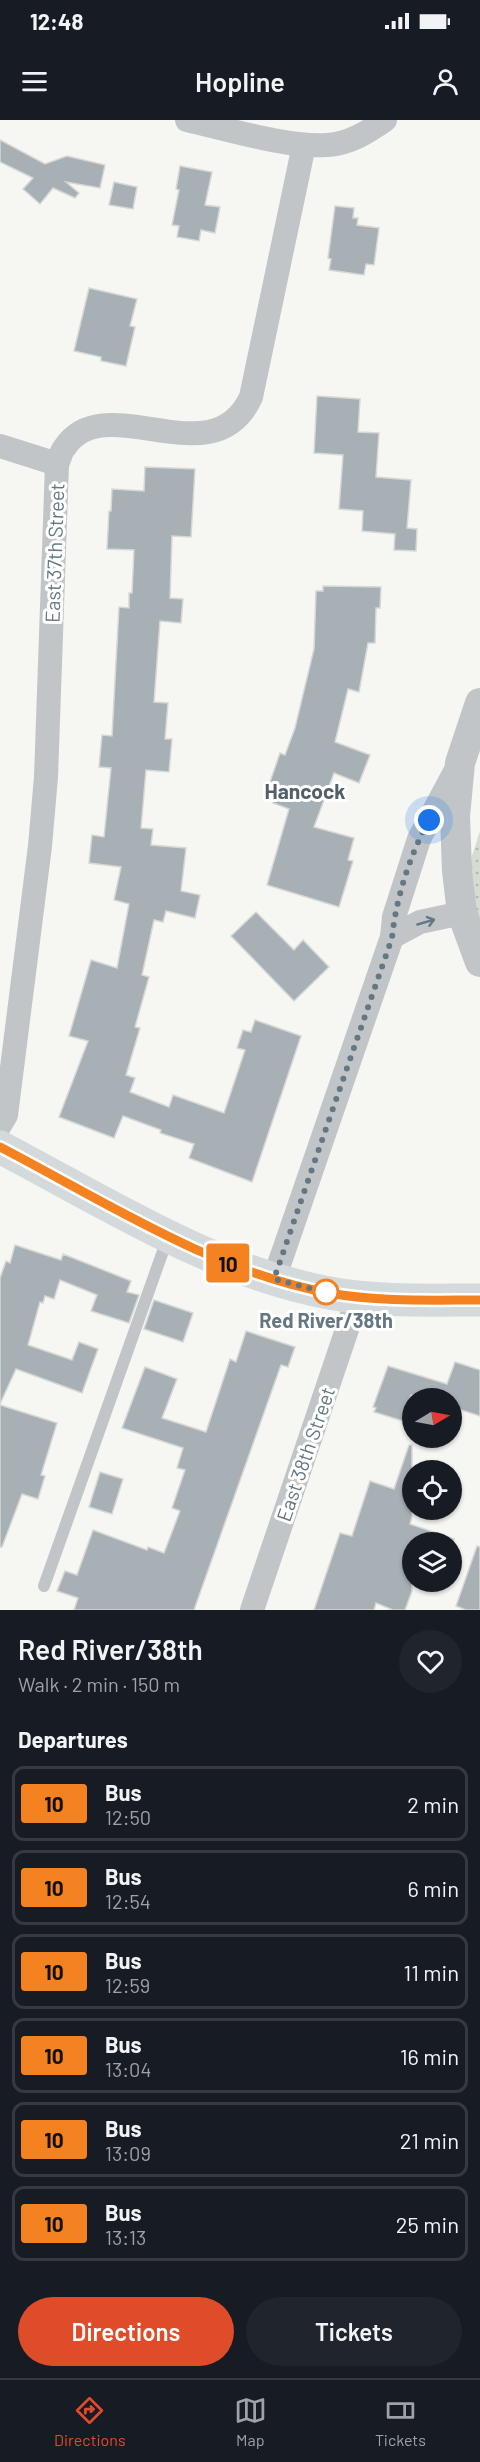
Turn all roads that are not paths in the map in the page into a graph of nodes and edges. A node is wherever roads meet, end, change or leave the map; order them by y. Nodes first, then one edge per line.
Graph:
1 (187, 120) edge
2 (385, 120) edge
3 (304, 145) junction
4 (0, 446) edge
5 (57, 464) junction
6 (480, 703) edge
7 (460, 763) junction
8 (462, 913) junction
9 (392, 938) junction
10 (480, 962) edge
11 (0, 1125) edge
12 (0, 1147) edge
13 (169, 1236) junction
14 (274, 1279) junction
15 (358, 1298) junction
16 (480, 1300) edge
17 (44, 1586) dead end
18 (252, 1610) edge

1 - 3 street
2 - 3 street
3 - 5 street, East 37th Street
4 - 5 street
5 - 11 street, East 37th Street
6 - 7 street
7 - 8 street
7 - 9 street
9 -> 8 street
8 - 10 street
9 - 14 street
12 - 13 main road
13 - 14 main road
13 - 17 lane
14 - 15 main road
15 - 16 main road
15 - 18 street, East 38th Street

